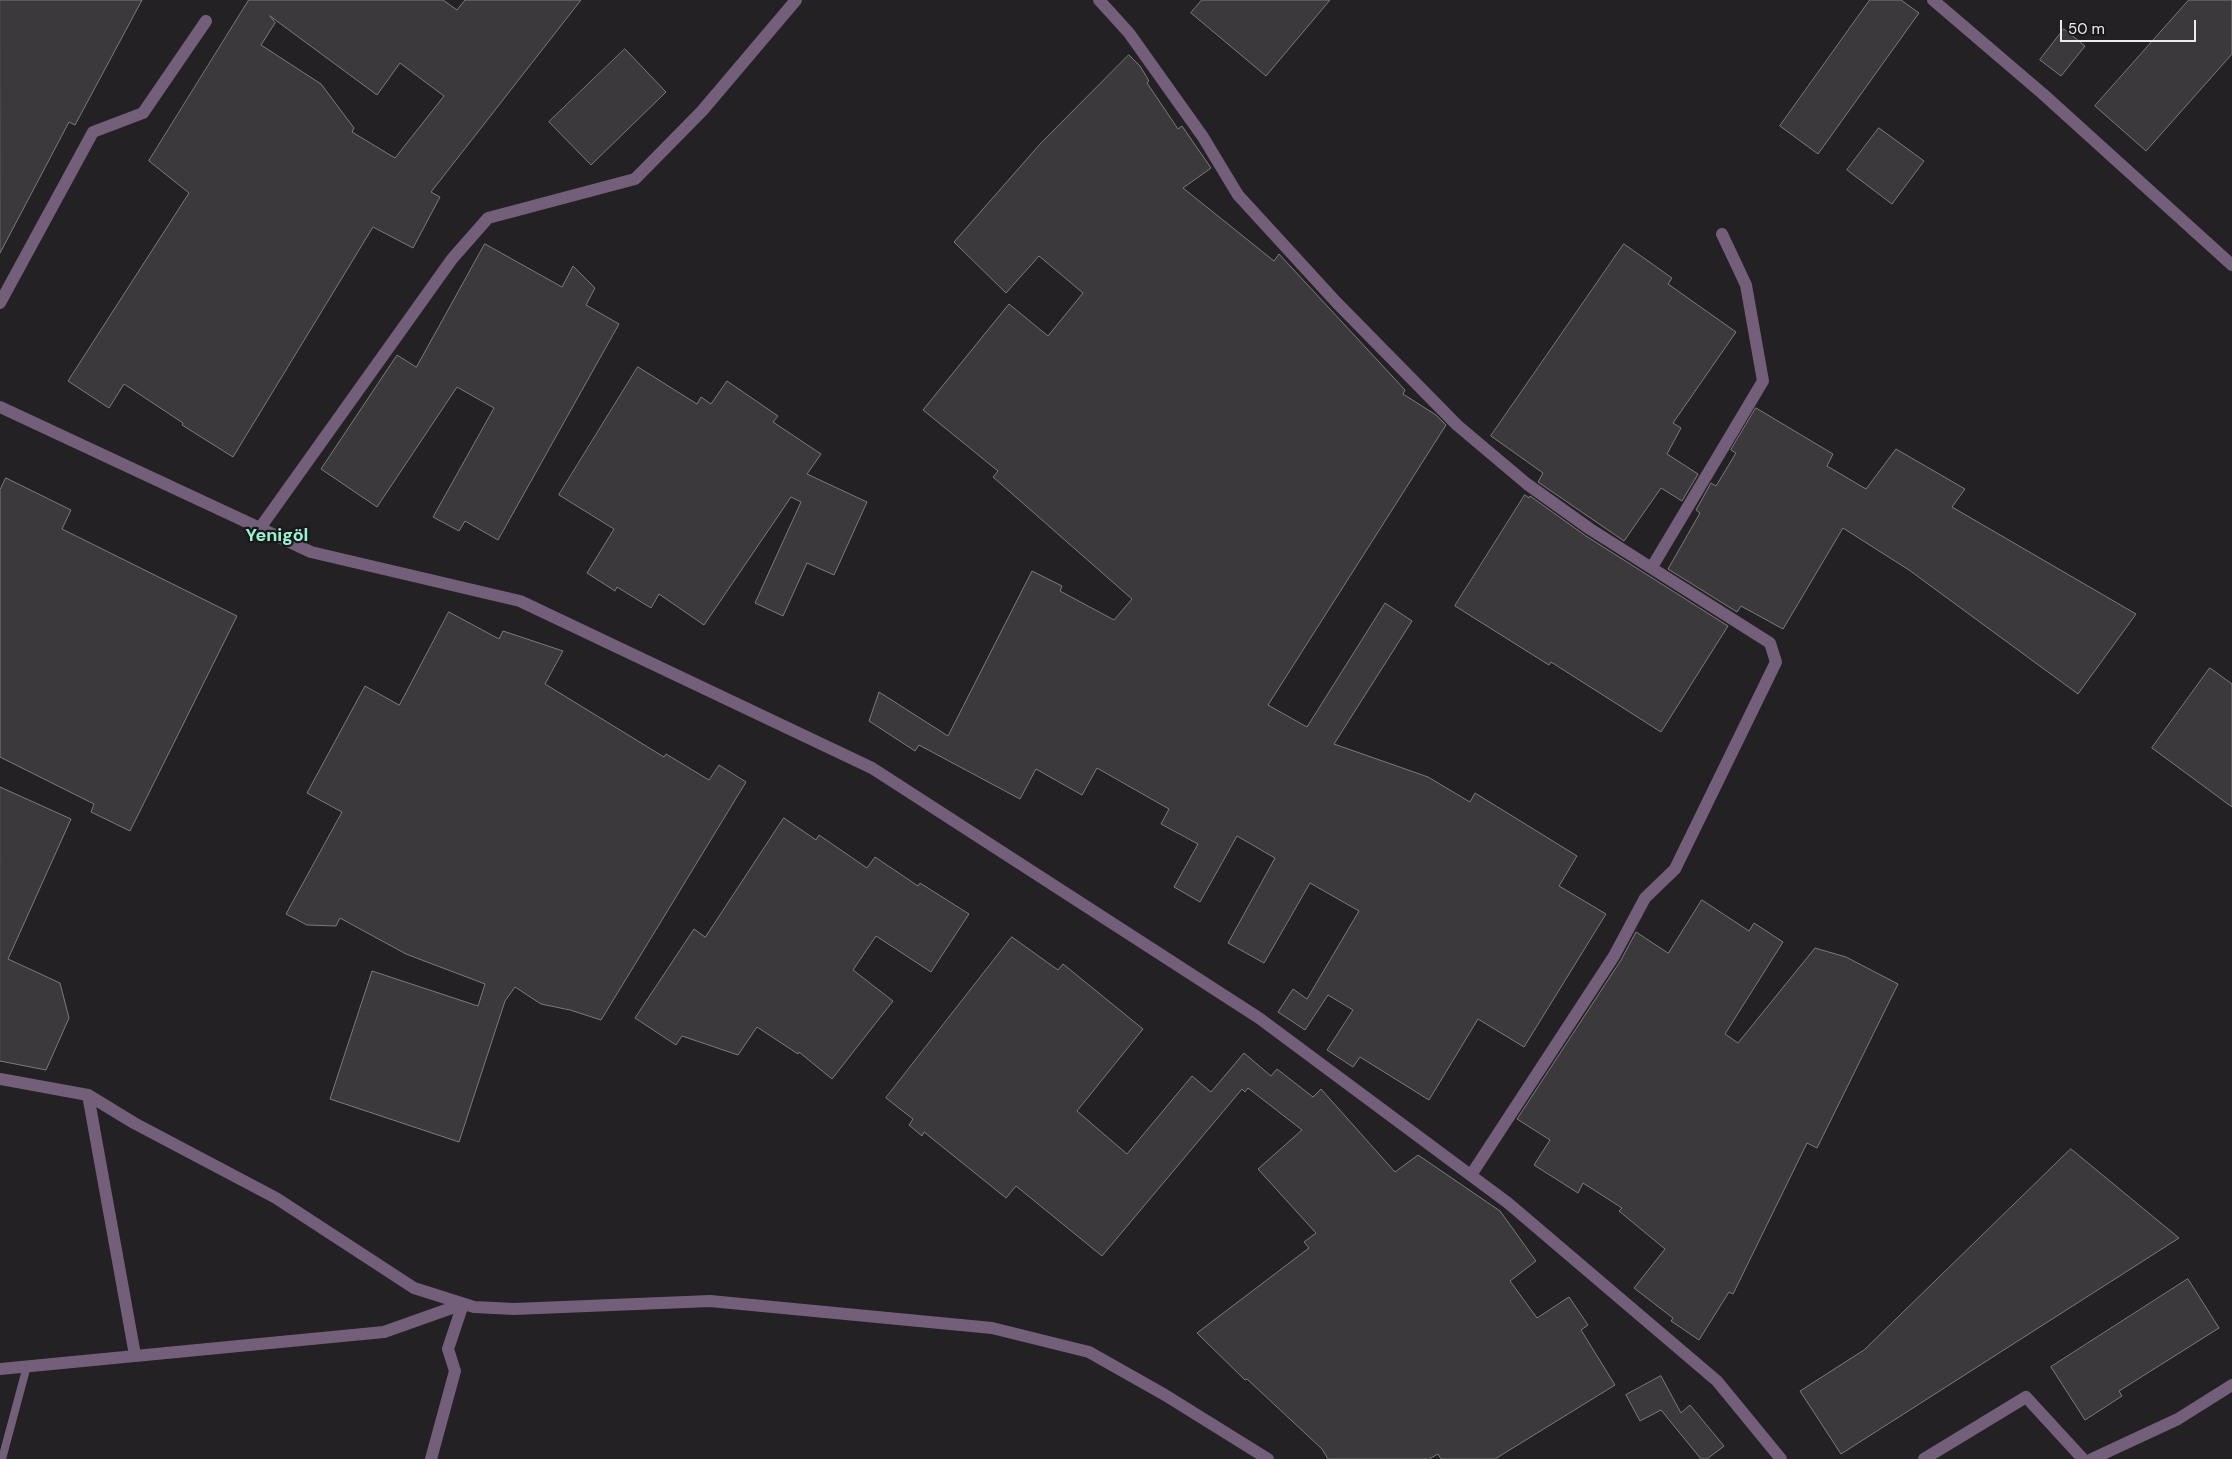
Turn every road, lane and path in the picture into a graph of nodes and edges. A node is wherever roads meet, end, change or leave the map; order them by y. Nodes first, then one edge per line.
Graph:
1 (796, 0) edge
2 (1099, 0) edge
3 (1933, 0) edge
4 (206, 21) dead end
5 (1722, 234) dead end
6 (2232, 265) edge
7 (0, 303) edge
8 (0, 407) edge
9 (260, 528) junction
10 (1652, 567) junction
11 (0, 1079) edge
12 (88, 1095) junction
13 (1471, 1175) junction
14 (463, 1304) junction
15 (135, 1355) junction
16 (27, 1366) junction
17 (0, 1369) edge
18 (2232, 1385) edge
19 (2, 1459) edge
20 (431, 1459) edge
21 (1268, 1459) edge
22 (1781, 1459) edge
23 (1924, 1459) edge
24 (2083, 1459) edge
25 (2092, 1459) edge

1 - 9 street
2 - 10 street
3 - 6 street
4 - 7 street
5 - 10 street
8 - 9 street
9 - 13 street
10 - 13 street
11 - 12 street
12 - 14 street
12 - 15 street
13 - 22 street
14 - 15 street
14 - 20 street
14 - 21 street
15 - 16 street
16 - 17 street
16 - 19 lane
18 - 25 street
23 - 24 street

